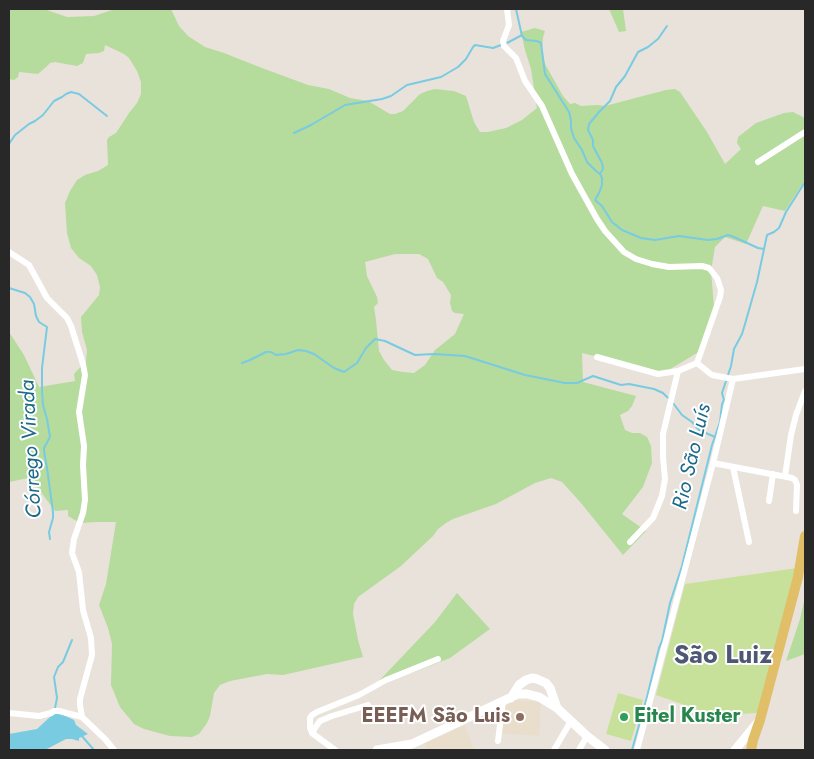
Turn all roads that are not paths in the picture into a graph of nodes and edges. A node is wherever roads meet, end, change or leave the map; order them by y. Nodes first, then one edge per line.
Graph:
1 (507, 9) edge
2 (805, 132) edge
3 (758, 162) dead end
4 (9, 252) edge
5 (597, 357) dead end
6 (697, 363) junction
7 (805, 369) edge
8 (678, 371) junction
9 (730, 379) junction
10 (805, 391) edge
11 (714, 463) junction
12 (733, 467) junction
13 (774, 474) junction
14 (785, 476) junction
15 (769, 501) dead end
16 (796, 511) dead end
17 (805, 536) edge
18 (630, 542) dead end
19 (749, 542) dead end
20 (438, 659) dead end
21 (536, 679) junction
22 (548, 686) junction
23 (532, 694) junction
24 (542, 698) junction
25 (507, 700) junction
26 (368, 705) dead end
27 (557, 708) junction
28 (9, 713) edge
29 (82, 718) junction
30 (760, 720) junction
31 (571, 721) junction
32 (312, 733) junction
33 (588, 736) junction
34 (498, 741) dead end
35 (411, 747) edge
36 (114, 750) edge
37 (335, 750) edge
38 (377, 750) edge
39 (554, 750) edge
40 (579, 750) edge
41 (605, 750) edge
42 (637, 750) edge
43 (735, 750) edge
44 (751, 750) edge

1 - 6 street
2 - 3 street
4 - 29 street
5 - 8 street
6 - 8 street
6 - 9 street
7 - 9 street
8 - 18 street
9 - 11 street
10 - 14 street
11 - 12 street
11 - 42 street
12 - 13 street
12 - 19 street
13 - 14 street
13 - 15 street
14 - 16 street
17 - 30 main road
20 - 32 street
21 - 22 street
21 - 23 street
21 - 25 street
22 - 24 street
22 - 27 street
23 - 24 street
23 - 25 street
24 - 27 street
25 - 34 street
25 - 35 street
26 - 32 street
27 - 31 street
28 - 29 street
29 - 36 street
30 - 43 street
30 - 44 main road
31 - 33 street
31 - 39 street
32 - 37 street
33 - 40 street
33 - 41 street
35 - 38 street

